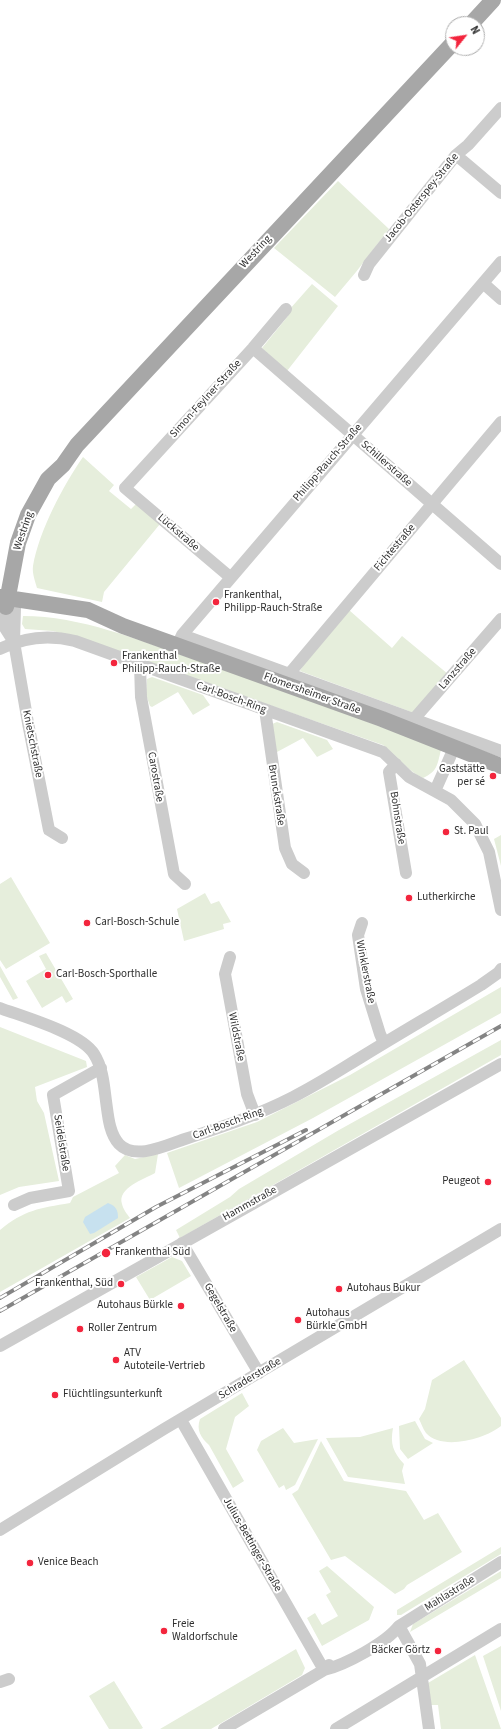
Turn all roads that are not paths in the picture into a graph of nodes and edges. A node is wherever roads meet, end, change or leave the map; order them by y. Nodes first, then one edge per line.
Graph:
1 (493, 0) edge
2 (478, 16) edge
3 (445, 52) edge
4 (501, 108) edge
5 (456, 154) junction
6 (501, 193) edge
7 (501, 262) edge
8 (364, 275) dead end
9 (483, 283) junction
10 (501, 299) edge
11 (286, 309) dead end
12 (253, 348) junction
13 (501, 422) edge
14 (353, 435) junction
15 (125, 488) joint
16 (432, 504) junction
17 (501, 564) edge
18 (230, 578) junction
19 (8, 603) edge
20 (501, 619) edge
21 (179, 640) junction
22 (14, 642) junction
23 (0, 649) edge
24 (140, 664) junction
25 (289, 674) junction
26 (265, 710) junction
27 (414, 719) junction
28 (454, 748) junction
29 (498, 759) edge
30 (396, 764) junction
31 (435, 791) junction
32 (62, 838) dead end
33 (304, 873) dead end
34 (406, 873) dead end
35 (185, 884) dead end
36 (501, 910) edge
37 (362, 923) dead end
38 (230, 957) dead end
39 (501, 969) edge
40 (0, 1008) edge
41 (384, 1043) junction
42 (501, 1064) edge
43 (100, 1068) junction
44 (255, 1115) junction
45 (14, 1205) dead end
46 (501, 1229) edge
47 (182, 1243) junction
48 (0, 1346) edge
49 (259, 1374) junction
50 (181, 1420) junction
51 (0, 1530) edge
52 (501, 1562) edge
53 (399, 1626) junction
54 (501, 1629) edge
55 (324, 1670) junction
56 (423, 1676) junction
57 (224, 1729) edge
58 (336, 1729) edge
59 (429, 1729) edge

1 - 2 main road
3 - 19 main road, Westring
4 - 5 street, Jacob-Osterspey-Straße
5 - 6 street
5 - 8 street, Jacob-Osterspey-Straße
7 - 9 street, Philipp-Rauch-Straße
9 - 10 street
9 - 14 street, Philipp-Rauch-Straße
11 - 12 street, Simon-Feylner-Straße
12 - 14 street, Schillerstraße
12 - 15 street, Simon-Feylner-Straße
13 - 16 street, Fichtestraße
14 - 16 street, Schillerstraße
14 - 18 street, Philipp-Rauch-Straße
15 - 18 street, Lückstraße
16 - 17 street, Schillerstraße
16 - 25 street, Fichtestraße
18 - 21 street, Philipp-Rauch-Straße
19 - 21 main road, Flomersheimer Straße
19 - 22 street
20 - 27 street, Lanzstraße
21 - 25 street, Flomersheimer Straße
21 - 28 main road, Flomersheimer Straße
22 - 23 street, Carl-Bosch-Ring
22 - 24 street, Carl-Bosch-Ring
22 - 32 street, Knietschstraße
24 - 26 street, Carl-Bosch-Ring
24 - 35 street, Carostraße
25 - 27 street, Flomersheimer Straße
26 - 30 street, Carl-Bosch-Ring
26 - 33 street, Brunckstraße
27 - 29 street, Flomersheimer Straße
28 - 29 main road, Flomersheimer Straße
28 - 31 street
30 - 31 street, Carl-Bosch-Ring
30 - 34 street, Bohnstraße
31 - 36 street, Carl-Bosch-Ring
37 - 41 street, Winklerstraße
38 - 44 street, Wildstraße
39 - 41 street, Carl-Bosch-Ring
40 - 43 street, Carl-Bosch-Ring
41 - 44 street, Carl-Bosch-Ring
42 - 47 street, Hammstraße
43 - 44 street, Carl-Bosch-Ring
43 - 45 street, Seidelstraße
46 - 49 street, Schraderstraße
47 - 48 street, Hammstraße
47 - 49 street, Gegelstraße
49 - 50 street, Schraderstraße
50 - 51 street, Schraderstraße
50 - 55 street, Julius-Bettinger-Straße
52 - 53 street, Mahlastraße
53 - 55 street, Mahlastraße
53 - 56 street
54 - 56 street
55 - 57 street, Mahlastraße
56 - 58 street
56 - 59 street

